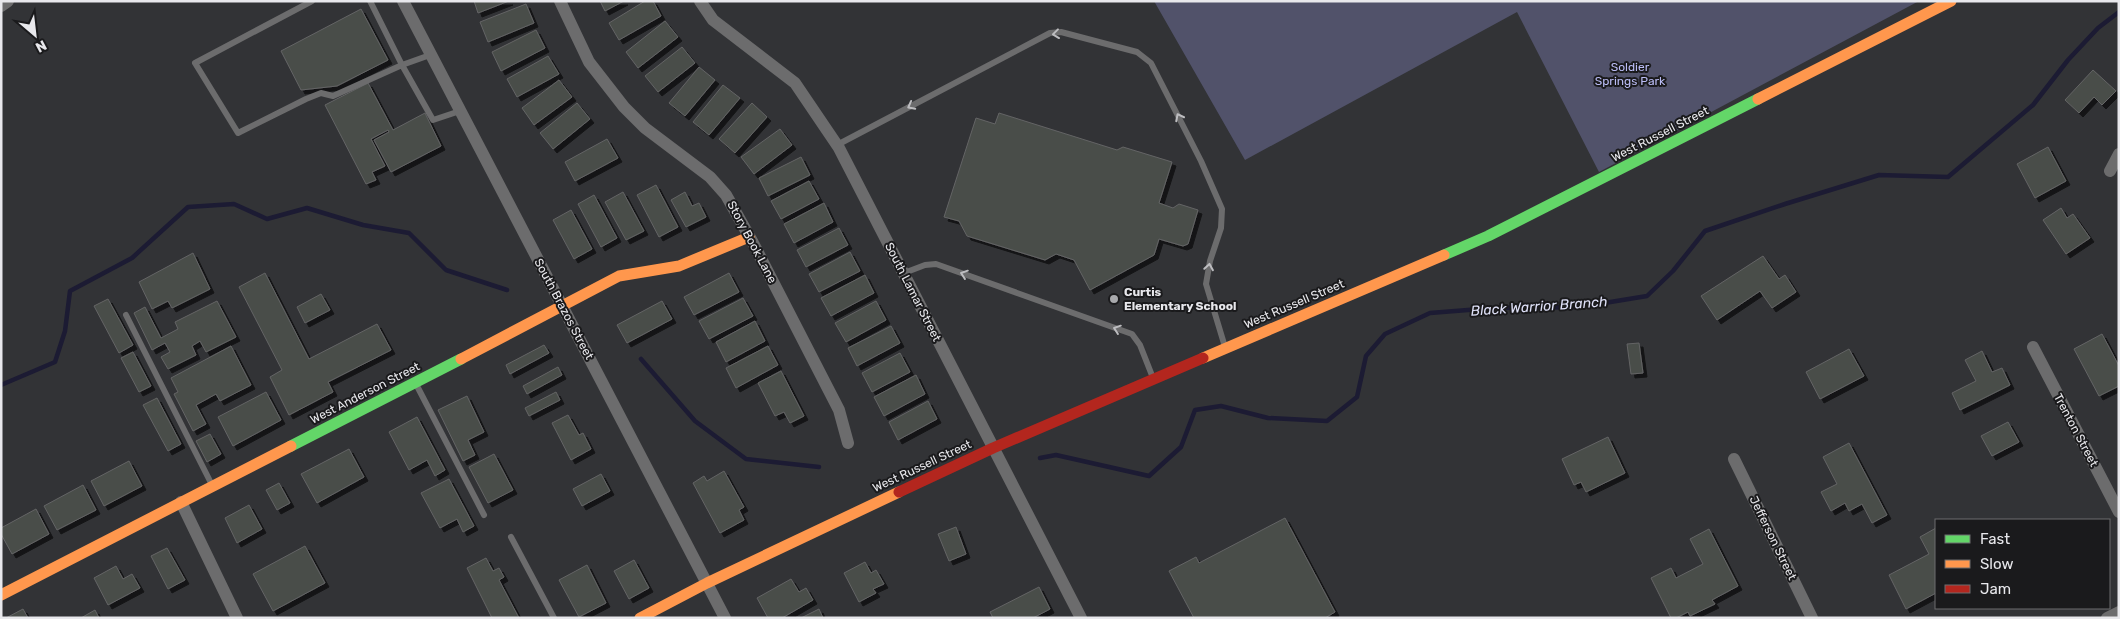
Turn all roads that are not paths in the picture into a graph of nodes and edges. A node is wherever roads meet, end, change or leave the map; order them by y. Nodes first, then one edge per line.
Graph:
1 (8, 1) edge
2 (312, 1) edge
3 (370, 1) edge
4 (403, 1) edge
5 (560, 1) edge
6 (700, 1) edge
7 (1951, 1) edge
8 (1, 6) edge
9 (430, 55) junction
10 (402, 65) junction
11 (460, 111) junction
12 (837, 145) junction
13 (2119, 154) edge
14 (2110, 171) dead end
15 (749, 237) junction
16 (904, 273) junction
17 (563, 307) junction
18 (126, 315) dead end
19 (2033, 347) dead end
20 (1226, 348) junction
21 (1153, 380) junction
22 (415, 383) junction
23 (848, 443) dead end
24 (993, 448) junction
25 (1734, 459) dead end
26 (213, 486) junction
27 (181, 502) junction
28 (2119, 512) edge
29 (484, 515) dead end
30 (511, 537) dead end
31 (707, 583) junction
32 (1, 595) edge
33 (2119, 612) edge
34 (237, 618) edge
35 (554, 618) edge
36 (640, 618) edge
37 (725, 618) edge
38 (1081, 618) edge
39 (1812, 618) edge
40 (2107, 618) edge

1 - 8 street
2 - 10 lane
3 - 10 lane
4 - 9 street, South Brazos Street
5 - 15 street, Story Book Lane
6 - 12 street, South Lamar Street
7 - 20 street, West Russell Street
9 - 10 lane
9 - 11 street, South Brazos Street
10 - 11 lane
11 - 17 street, South Brazos Street
12 - 16 street, South Lamar Street
20 -> 12 lane
13 - 14 street
15 - 17 street, West Anderson Street
15 - 23 street, Story Book Lane
21 -> 16 lane
16 - 24 street, South Lamar Street
17 - 22 street, West Anderson Street
17 - 31 street, South Brazos Street
18 - 26 lane
19 - 28 street, Trenton Street
20 - 21 street, West Russell Street
21 - 24 street, West Russell Street
22 - 26 street, West Anderson Street
22 - 29 lane
24 - 31 street, West Russell Street
24 - 38 street, South Lamar Street
25 - 39 street, Jefferson Street
26 - 27 street, West Anderson Street
27 - 32 street, West Anderson Street
27 - 34 street
30 - 35 lane
31 - 36 street, West Russell Street
31 - 37 street, South Brazos Street
33 - 40 street

